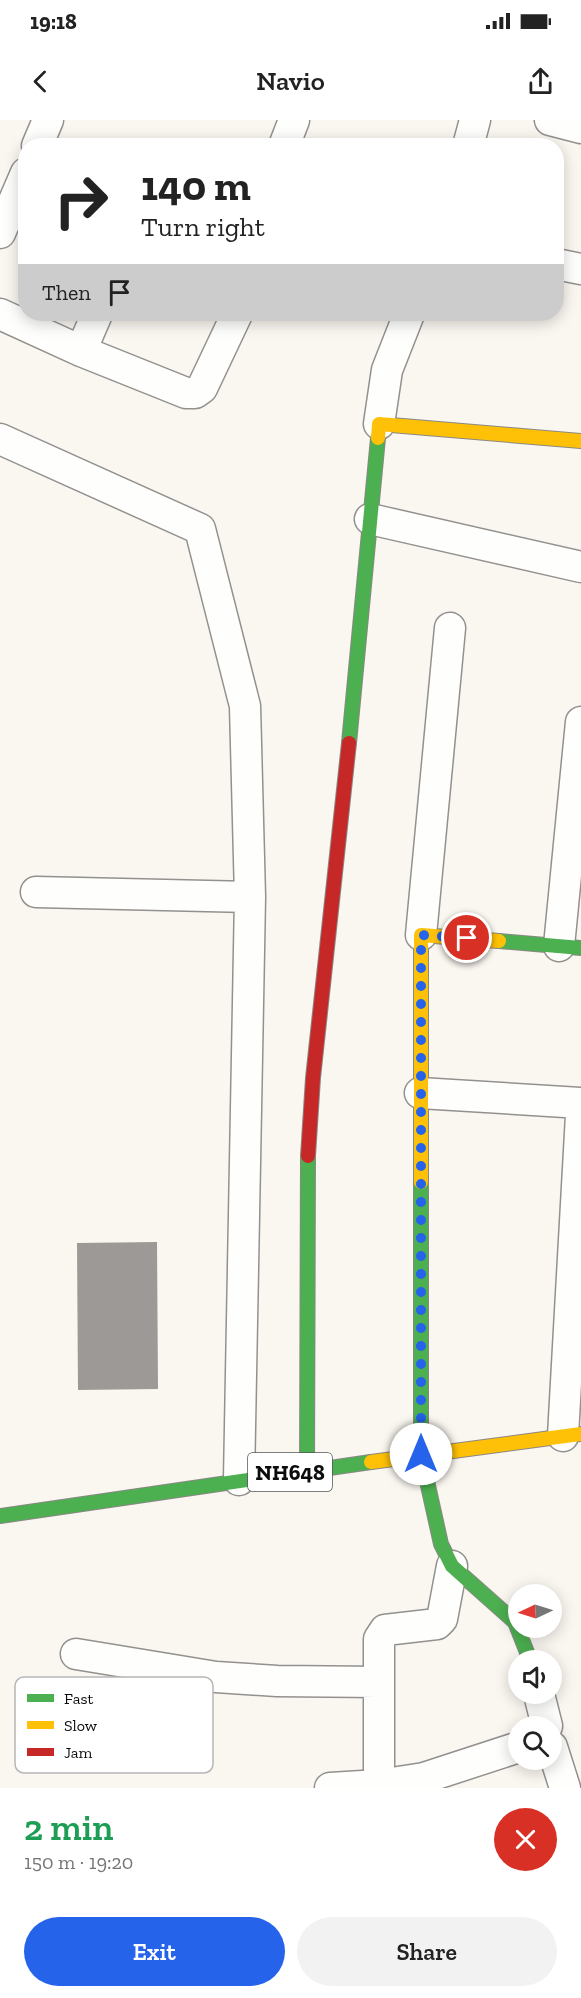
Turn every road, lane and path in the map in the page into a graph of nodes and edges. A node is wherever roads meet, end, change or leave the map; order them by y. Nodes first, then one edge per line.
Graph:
1 (48, 120) edge
2 (294, 120) edge
3 (475, 120) edge
4 (550, 120) edge
5 (581, 128) edge
6 (40, 138) edge
7 (287, 138) edge
8 (470, 138) edge
9 (18, 191) edge
10 (0, 233) edge
11 (564, 266) edge
12 (581, 269) edge
13 (0, 314) edge
14 (94, 321) edge
15 (234, 321) edge
16 (405, 321) edge
17 (81, 351) junction
18 (379, 424) junction
19 (0, 439) edge
20 (581, 441) edge
21 (370, 519) junction
22 (581, 567) edge
23 (450, 628) dead end
24 (581, 722) edge
25 (36, 892) dead end
26 (250, 897) junction
27 (421, 935) junction
28 (570, 947) edge
29 (420, 1094) junction
30 (581, 1103) edge
31 (581, 1115) edge
32 (578, 1236) edge
33 (572, 1435) edge
34 (421, 1454) junction
35 (307, 1470) junction
36 (239, 1480) junction
37 (0, 1516) edge
38 (452, 1566) junction
39 (526, 1650) edge
40 (76, 1654) dead end
41 (379, 1682) junction
42 (508, 1751) edge
43 (559, 1770) edge
44 (378, 1785) junction
45 (330, 1788) edge
46 (565, 1788) edge

1 - 6 street
2 - 7 street
3 - 8 street
4 - 5 street
9 - 10 street
11 - 12 street
13 - 17 street
14 - 17 street
15 - 17 street
16 - 18 street
18 - 20 main road
18 - 21 main road
19 - 26 street
21 - 22 street
21 - 35 main road
23 - 27 street
24 - 28 street
25 - 26 street
26 - 36 street
27 - 28 main road
27 - 29 main road
29 - 30 street
29 - 34 main road
31 - 32 street
32 - 33 street
33 - 34 main road, NH648
34 - 35 main road, NH648
34 - 38 main road
35 - 36 main road, NH648
36 - 37 main road, NH648
38 - 39 main road
38 - 41 street
40 - 41 street
41 - 44 street
42 - 44 street
43 - 46 street
44 - 45 street

